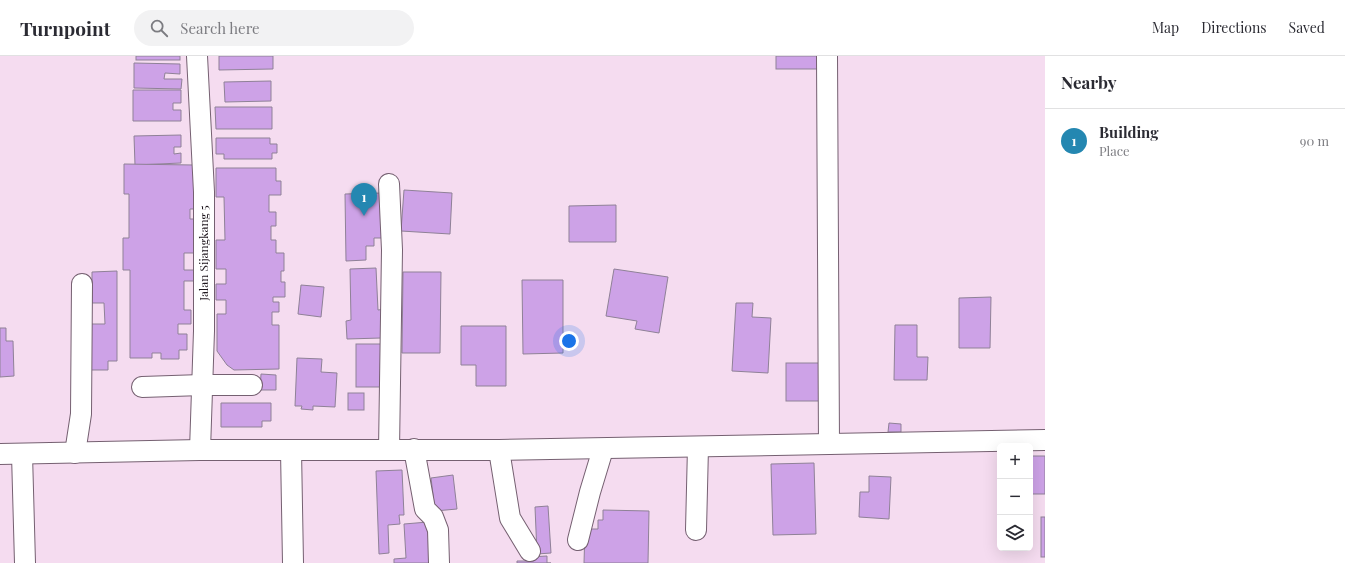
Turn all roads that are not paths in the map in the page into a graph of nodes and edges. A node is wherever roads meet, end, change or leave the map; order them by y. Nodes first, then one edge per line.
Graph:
1 (197, 56) edge
2 (827, 56) edge
3 (389, 184) dead end
4 (82, 284) dead end
5 (202, 385) junction
6 (252, 385) dead end
7 (142, 387) dead end
8 (1045, 440) edge
9 (829, 444) junction
10 (698, 447) junction
11 (603, 448) junction
12 (414, 449) junction
13 (200, 450) junction
14 (291, 450) junction
15 (389, 450) junction
16 (499, 450) junction
17 (75, 453) junction
18 (0, 454) edge
19 (22, 454) junction
20 (696, 530) dead end
21 (578, 540) dead end
22 (530, 551) dead end
23 (25, 563) edge
24 (293, 563) edge
25 (439, 563) edge

1 - 5 street, Jalan Sijangkang 5
2 - 9 street
3 - 15 street
4 - 17 street
5 - 6 street
5 - 7 street
5 - 13 street, Jalan Sijangkang 5
8 - 9 street
9 - 10 street
10 - 11 street
10 - 20 street
11 - 16 street
11 - 21 street
12 - 15 street
12 - 16 street
12 - 25 street
13 - 14 street
13 - 17 street
14 - 15 street
14 - 24 street
16 - 22 street
17 - 19 street
18 - 19 street
19 - 23 street

